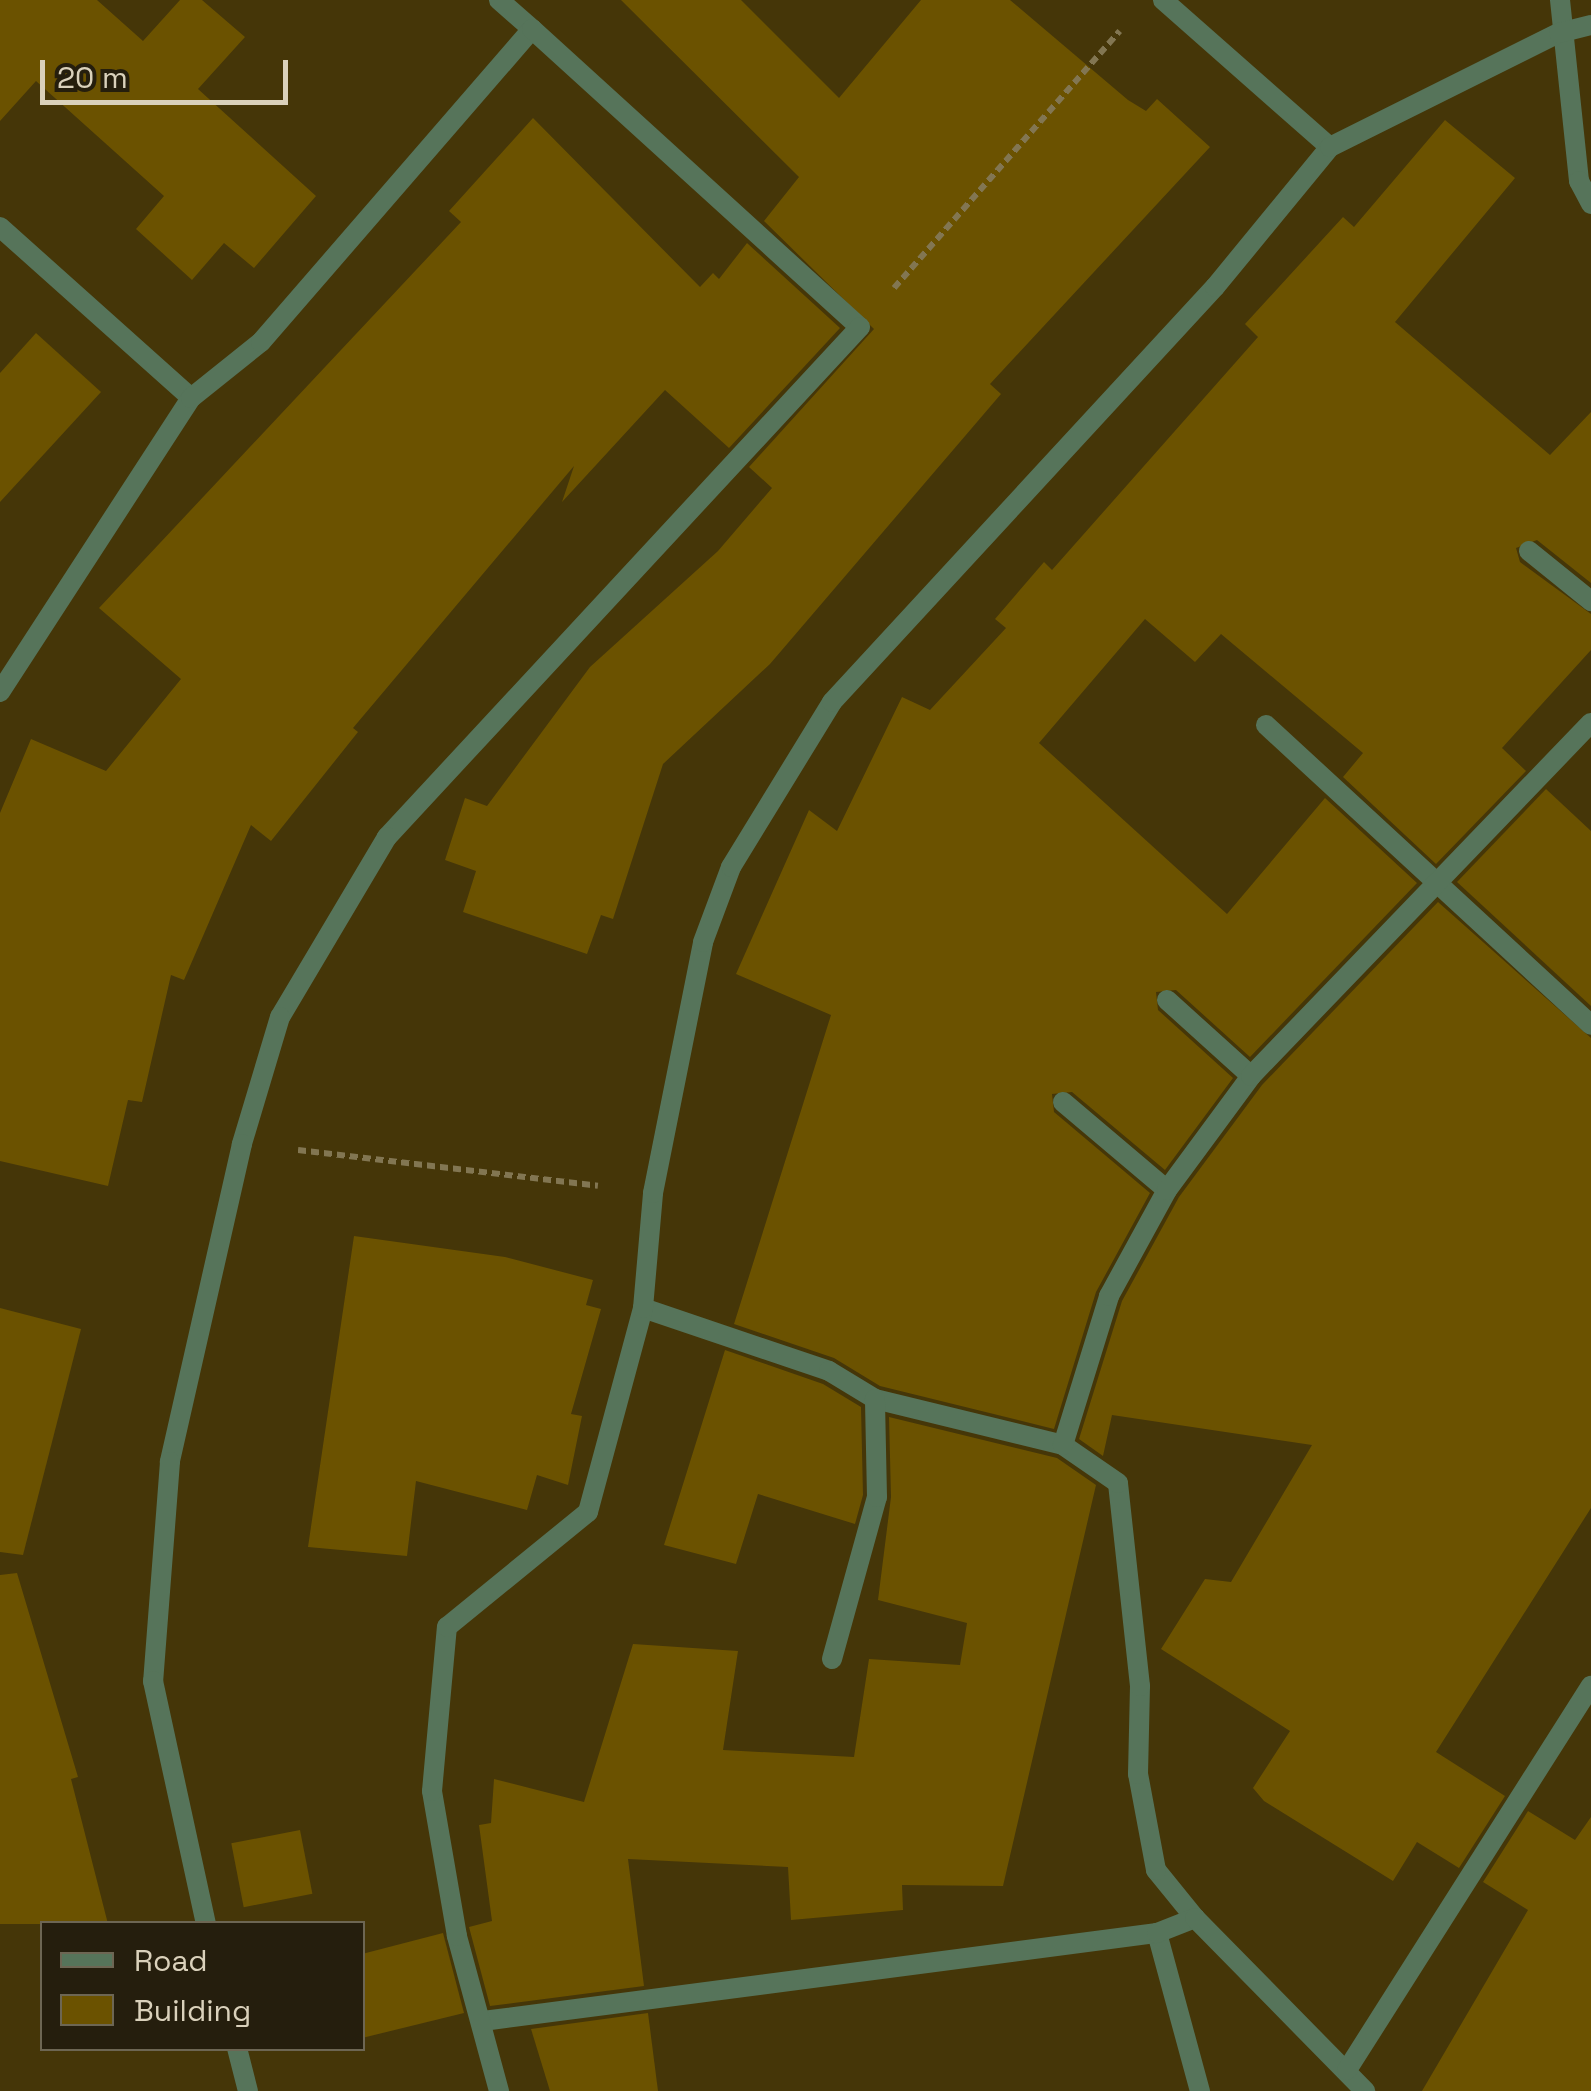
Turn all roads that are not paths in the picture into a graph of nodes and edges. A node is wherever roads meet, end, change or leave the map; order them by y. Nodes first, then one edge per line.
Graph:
1 (499, 0) edge
2 (1162, 0) edge
3 (1560, 0) edge
4 (1591, 25) edge
5 (532, 29) junction
6 (1558, 33) junction
7 (1330, 147) junction
8 (1591, 204) edge
9 (0, 227) edge
10 (191, 398) junction
11 (1530, 552) dead end
12 (1591, 601) edge
13 (0, 692) edge
14 (1591, 723) edge
15 (1266, 726) dead end
16 (1432, 882) junction
17 (1167, 1000) dead end
18 (1591, 1025) edge
19 (1251, 1076) junction
20 (1063, 1102) dead end
21 (1167, 1190) junction
22 (643, 1308) junction
23 (876, 1398) junction
24 (1063, 1445) junction
25 (832, 1659) dead end
26 (1591, 1686) edge
27 (1195, 1918) junction
28 (205, 1921) edge
29 (1157, 1933) junction
30 (483, 2021) junction
31 (238, 2051) edge
32 (1346, 2070) junction
33 (248, 2091) edge
34 (500, 2091) edge
35 (1200, 2091) edge
36 (1365, 2091) edge

1 - 5 street
2 - 7 street
3 - 6 street
4 - 6 street
5 - 10 street
5 - 28 street
6 - 7 street
6 - 8 street
7 - 22 street
9 - 10 street
10 - 13 street
11 - 12 street
14 - 16 street
15 - 16 street
16 - 18 street
16 - 19 street
17 - 19 street
19 - 21 street
20 - 21 street
21 - 24 street
22 - 23 street
22 - 30 street
23 - 24 street
23 - 25 street
24 - 27 street
26 - 32 street
27 - 29 street
27 - 32 street
29 - 30 street
29 - 35 street
30 - 34 street
31 - 33 street
32 - 36 street

